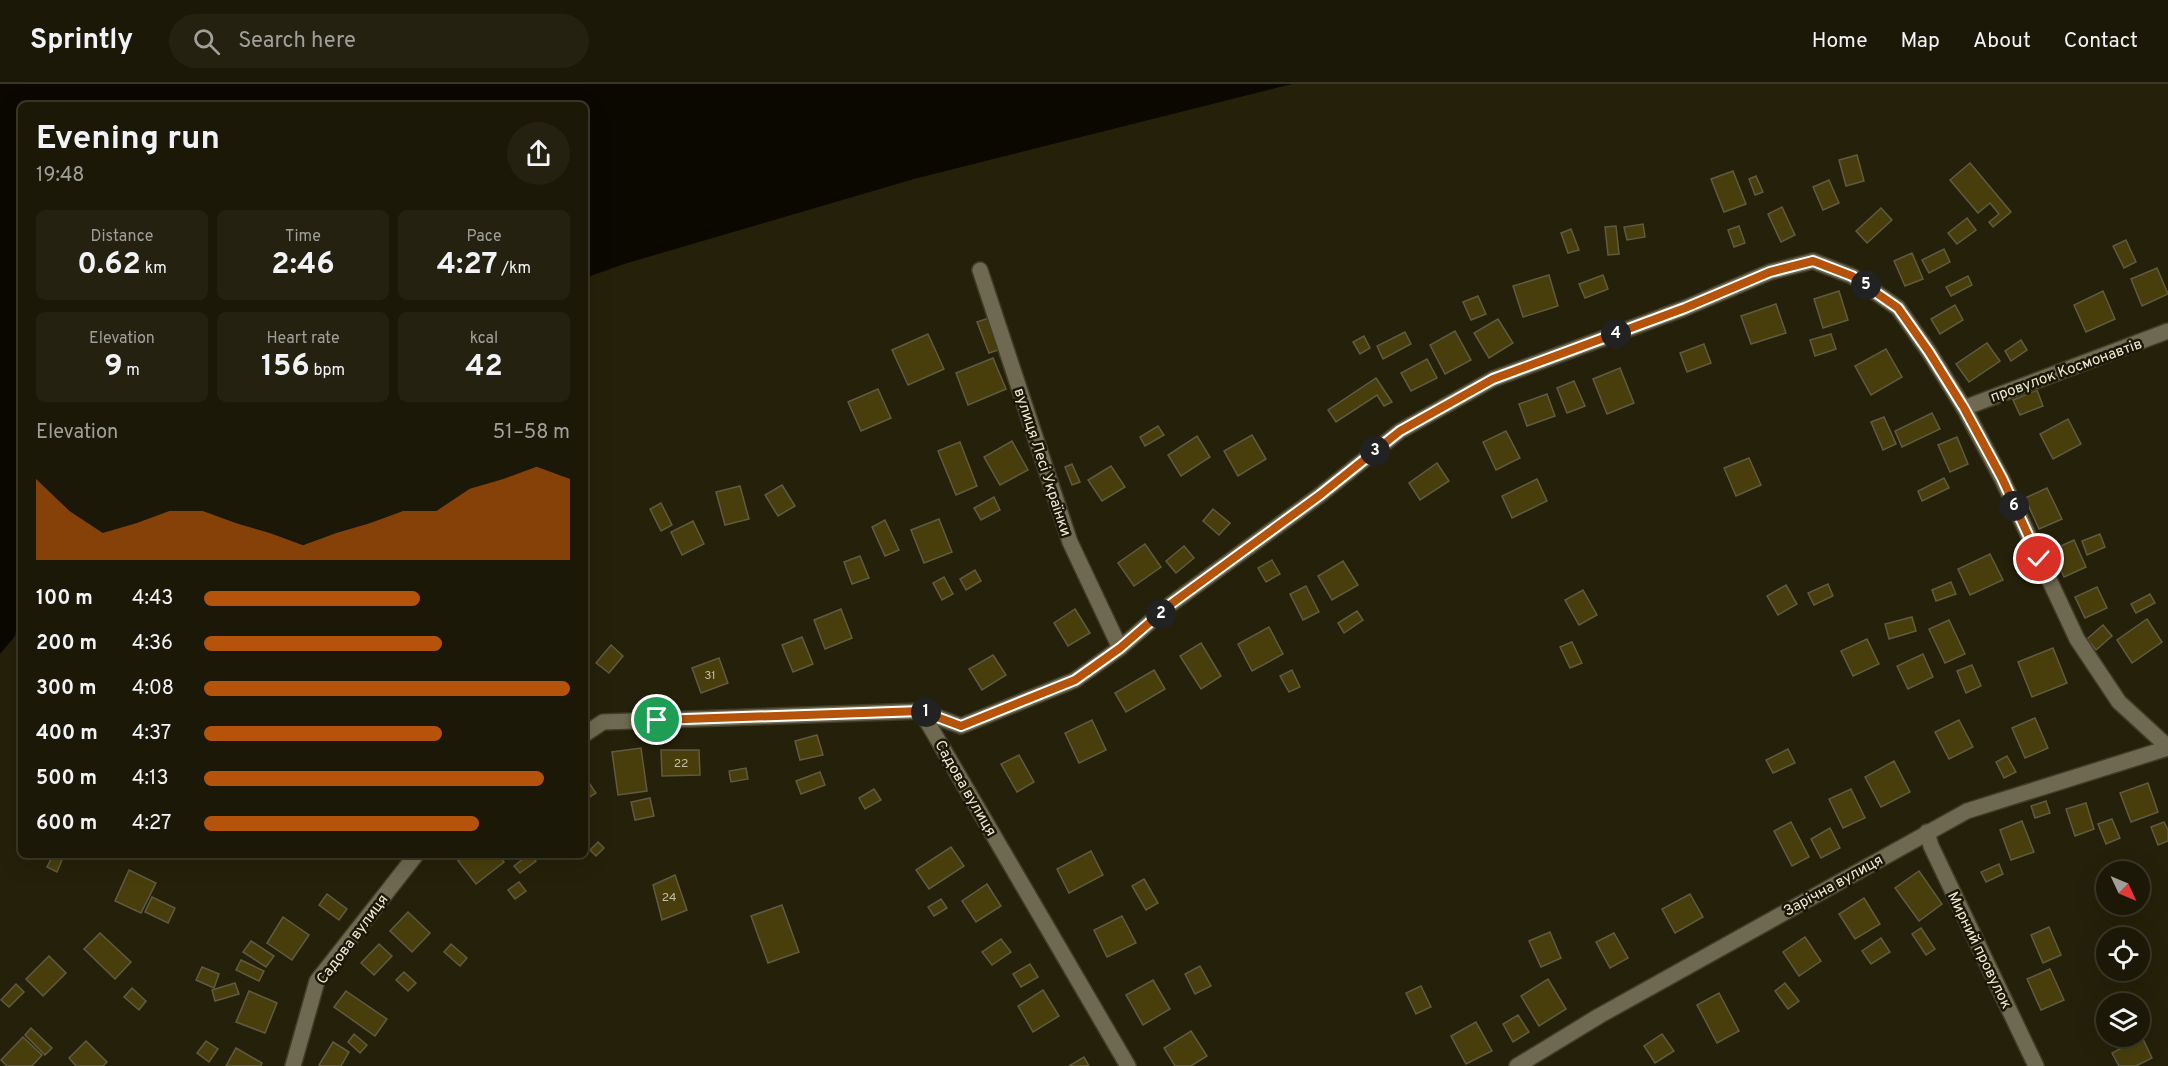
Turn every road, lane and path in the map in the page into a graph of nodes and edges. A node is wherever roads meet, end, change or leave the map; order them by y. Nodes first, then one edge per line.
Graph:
1 (980, 270) dead end
2 (2168, 332) edge
3 (1964, 408) junction
4 (1120, 648) junction
5 (921, 711) junction
6 (588, 732) edge
7 (2168, 748) edge
8 (1927, 832) junction
9 (414, 858) edge
10 (293, 1066) edge
11 (1128, 1066) edge
12 (1517, 1066) edge
13 (2036, 1066) edge

1 - 4 street, вулиця Лесі Українки
2 - 3 street, провулок Космонавтів
3 - 4 street
3 - 7 street
4 - 5 street
5 - 6 street
5 - 11 street, Садова вулиця
7 - 8 street, Зарічна вулиця
8 - 12 street, Зарічна вулиця
8 - 13 street, Мирний провулок
9 - 10 street, Садова вулиця

